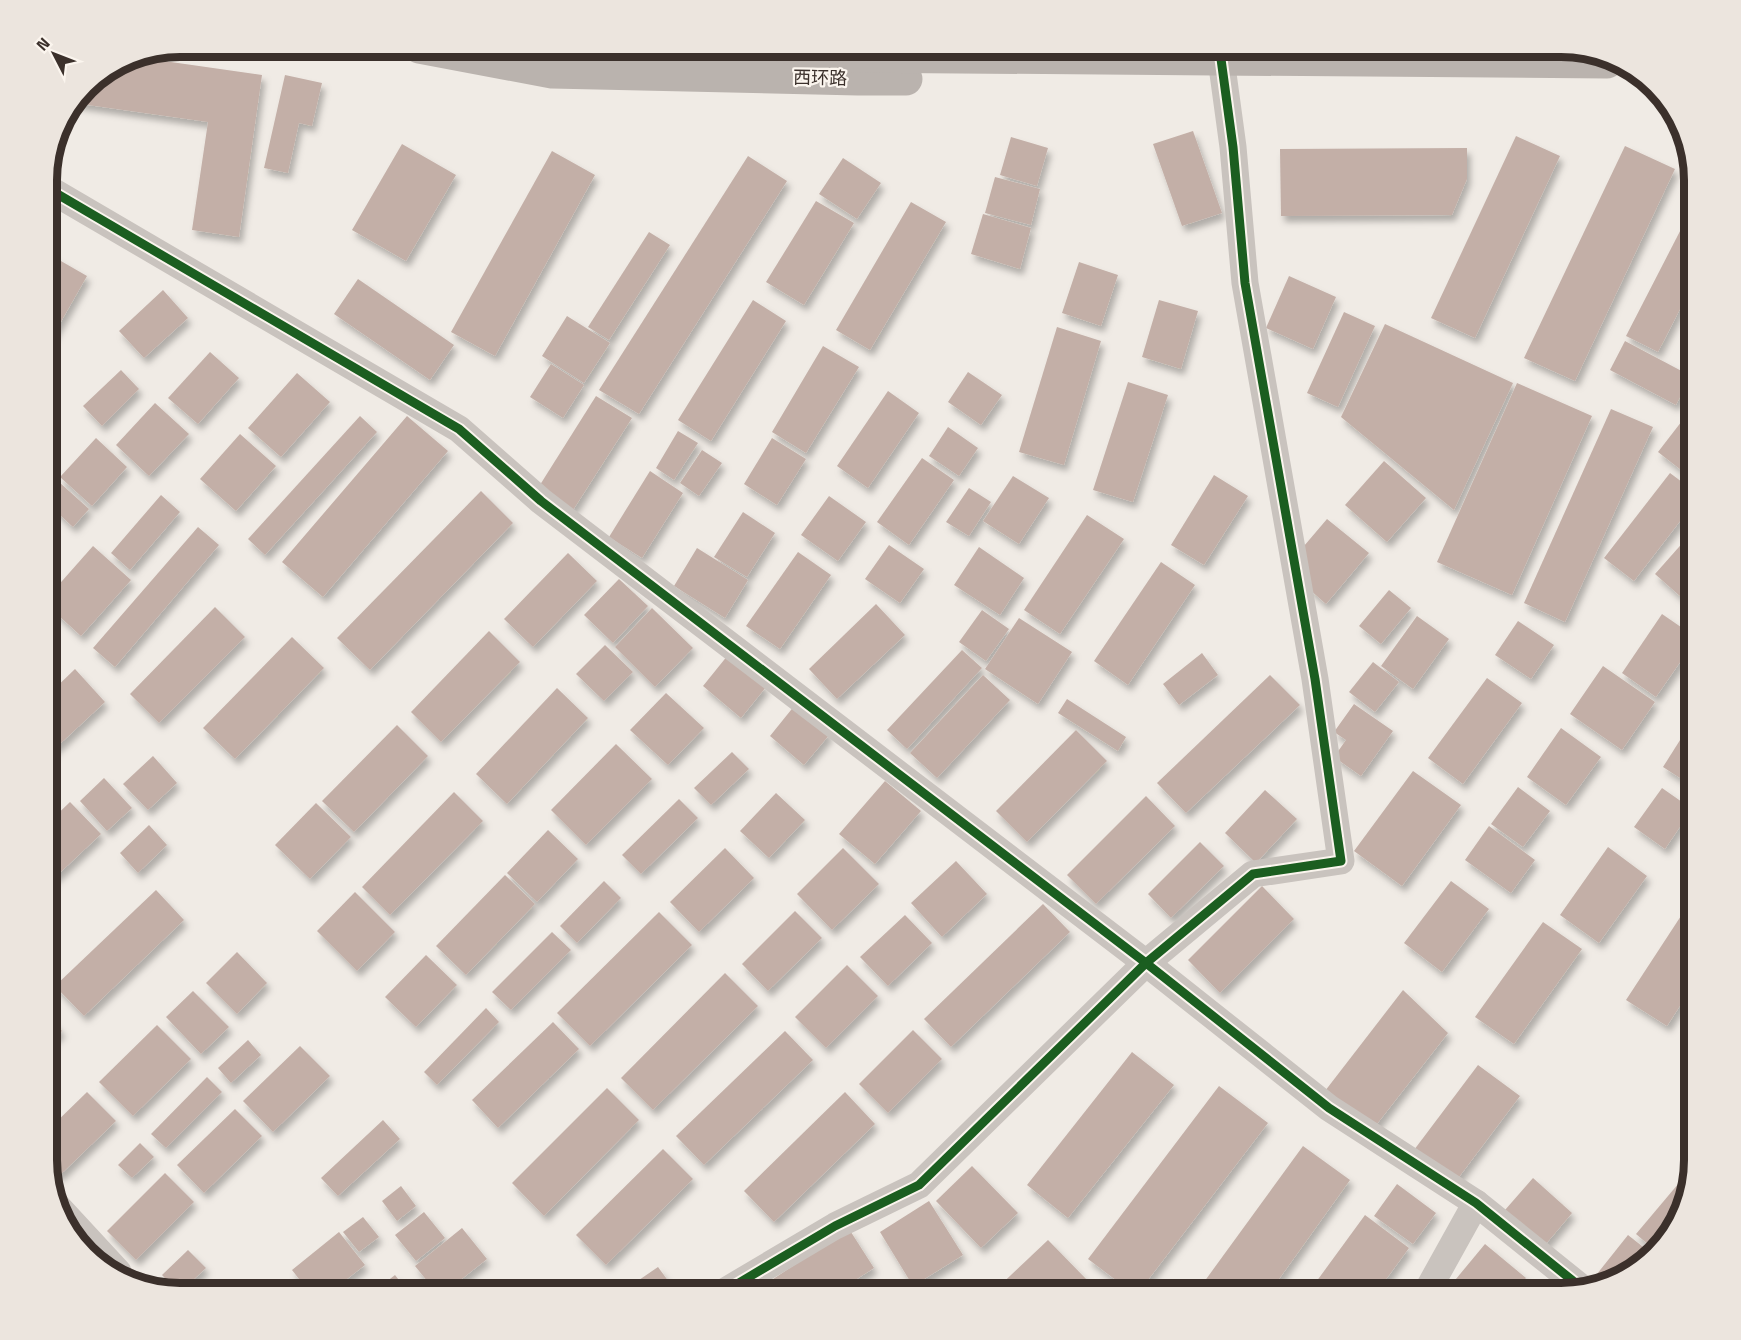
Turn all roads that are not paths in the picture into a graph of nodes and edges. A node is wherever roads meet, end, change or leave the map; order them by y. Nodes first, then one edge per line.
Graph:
1 (475, 57) edge
2 (873, 57) edge
3 (1596, 62) edge
4 (1222, 68) junction
5 (57, 194) edge
6 (1146, 963) junction
7 (1476, 1203) junction
8 (75, 1225) edge
9 (106, 1258) edge
10 (1574, 1282) edge
11 (739, 1283) edge
12 (1432, 1283) edge

1 - 4 street, 西环路
2 - 4 street, 西环路
3 - 4 street, 西环路
4 - 6 street
5 - 6 street
6 - 7 street
6 - 11 street
7 - 10 street
7 - 12 street
8 - 9 street

